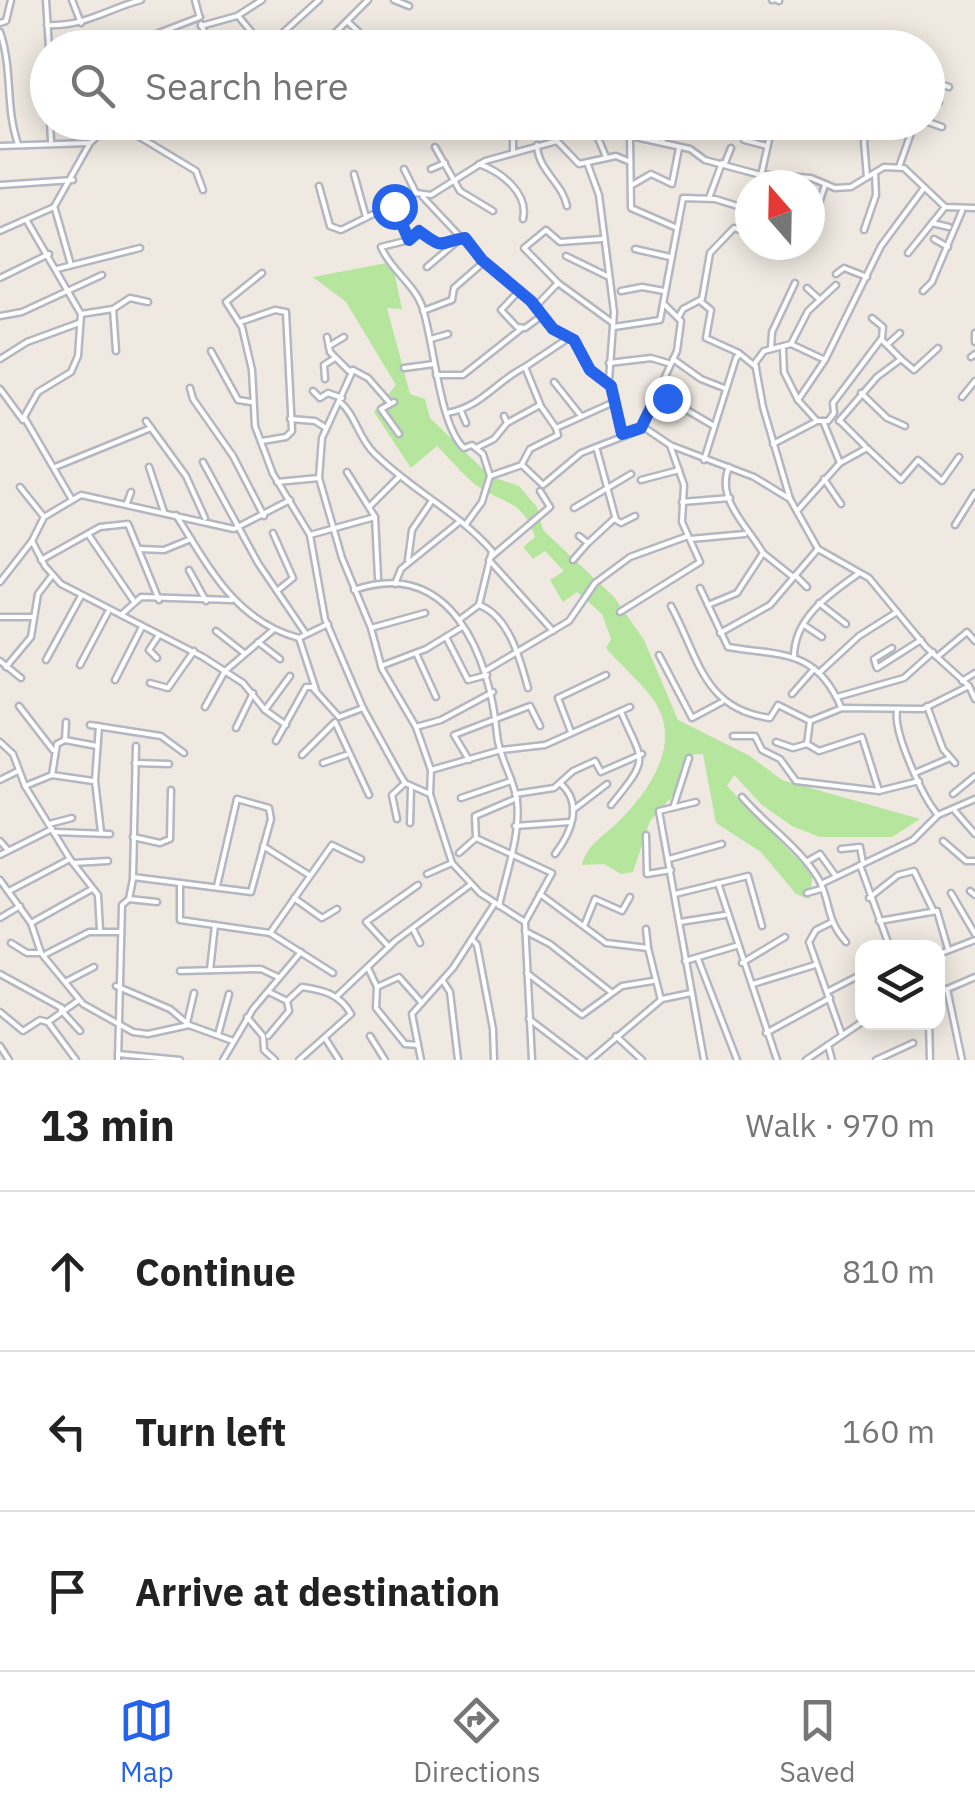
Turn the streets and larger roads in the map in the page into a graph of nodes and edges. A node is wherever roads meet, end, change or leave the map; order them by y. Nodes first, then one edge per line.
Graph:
1 (11, 0) edge
2 (46, 0) edge
3 (72, 0) edge
4 (114, 0) edge
5 (141, 0) edge
6 (195, 0) edge
7 (262, 0) edge
8 (318, 0) edge
9 (368, 0) edge
10 (394, 0) edge
11 (409, 6) dead end
12 (118, 8) junction
13 (237, 16) junction
14 (200, 17) junction
15 (347, 21) junction
16 (0, 23) edge
17 (82, 24) junction
18 (48, 26) junction
19 (203, 28) joint
20 (48, 30) edge
21 (166, 30) edge
22 (250, 30) edge
23 (286, 30) edge
24 (338, 30) edge
25 (357, 30) edge
26 (0, 32) edge
27 (945, 86) edge
28 (949, 87) dead end
29 (94, 140) edge
30 (142, 140) edge
31 (513, 140) edge
32 (599, 140) edge
33 (631, 140) edge
34 (652, 140) edge
35 (744, 140) dead end
36 (769, 140) edge
37 (868, 140) edge
38 (909, 140) edge
39 (51, 141) joint
40 (662, 142) joint
41 (18, 144) junction
42 (90, 144) junction
43 (537, 145) junction
44 (0, 146) edge
45 (435, 147) dead end
46 (679, 148) junction
47 (731, 148) dead end
48 (767, 149) junction
49 (513, 151) junction
50 (606, 157) junction
51 (628, 161) junction
52 (445, 162) junction
53 (483, 163) junction
54 (724, 163) junction
55 (588, 165) junction
56 (404, 168) dead end
57 (899, 168) junction
58 (431, 170) dead end
59 (748, 170) edge
60 (762, 170) edge
61 (354, 174) dead end
62 (875, 174) junction
63 (865, 178) junction
64 (456, 179) junction
65 (73, 180) junction
66 (826, 183) edge
67 (0, 185) edge
68 (632, 185) junction
69 (319, 186) dead end
70 (924, 188) junction
71 (204, 190) dead end
72 (416, 193) junction
73 (422, 196) junction
74 (709, 198) junction
75 (394, 206) junction
76 (568, 206) dead end
77 (735, 206) edge
78 (945, 207) junction
79 (53, 208) junction
80 (975, 208) edge
81 (962, 210) junction
82 (493, 211) dead end
83 (366, 216) junction
84 (30, 220) junction
85 (522, 220) dead end
86 (932, 224) junction
87 (948, 227) dead end
88 (677, 228) junction
89 (735, 228) edge
90 (864, 230) dead end
91 (0, 231) edge
92 (465, 238) junction
93 (603, 238) junction
94 (934, 239) dead end
95 (409, 240) junction
96 (446, 247) junction
97 (948, 247) junction
98 (140, 248) dead end
99 (635, 249) dead end
100 (908, 253) dead end
101 (49, 254) junction
102 (566, 256) dead end
103 (670, 257) junction
104 (485, 261) junction
105 (70, 265) junction
106 (427, 267) dead end
107 (57, 270) junction
108 (262, 273) dead end
109 (836, 274) dead end
110 (102, 275) dead end
111 (609, 277) junction
112 (868, 277) junction
113 (0, 278) edge
114 (558, 283) junction
115 (794, 283) dead end
116 (836, 284) dead end
117 (69, 287) junction
118 (807, 288) dead end
119 (519, 291) junction
120 (622, 291) dead end
121 (923, 291) dead end
122 (664, 292) junction
123 (819, 299) junction
124 (700, 301) junction
125 (148, 302) dead end
126 (664, 304) junction
127 (536, 306) junction
128 (113, 308) junction
129 (423, 310) junction
130 (81, 314) junction
131 (543, 315) junction
132 (0, 316) edge
133 (679, 316) junction
134 (872, 318) dead end
135 (240, 322) junction
136 (79, 323) junction
137 (615, 325) junction
138 (521, 329) junction
139 (900, 333) dead end
140 (975, 333) edge
141 (448, 334) dead end
142 (328, 336) dead end
143 (344, 337) dead end
144 (570, 337) junction
145 (431, 339) junction
146 (880, 340) junction
147 (975, 342) edge
148 (715, 343) junction
149 (792, 344) junction
150 (888, 344) junction
151 (329, 346) junction
152 (784, 347) junction
153 (771, 348) junction
154 (938, 348) dead end
155 (807, 350) junction
156 (116, 351) dead end
157 (211, 351) dead end
158 (713, 353) dead end
159 (740, 354) junction
160 (335, 358) junction
161 (0, 359) edge
162 (900, 359) junction
163 (802, 360) dead end
164 (825, 360) junction
165 (671, 361) junction
166 (609, 363) junction
167 (434, 364) junction
168 (756, 366) junction
169 (525, 367) junction
170 (404, 368) dead end
171 (353, 370) junction
172 (436, 375) junction
173 (326, 379) dead end
174 (975, 380) edge
175 (554, 382) dead end
176 (611, 386) junction
177 (190, 388) dead end
178 (0, 389) edge
179 (726, 389) junction
180 (313, 391) dead end
181 (658, 393) junction
182 (861, 393) junction
183 (962, 397) dead end
184 (341, 400) junction
185 (798, 400) junction
186 (251, 402) junction
187 (615, 402) junction
188 (540, 405) junction
189 (460, 411) junction
190 (447, 413) junction
191 (581, 416) junction
192 (23, 419) junction
193 (290, 419) junction
194 (146, 421) dead end
195 (823, 421) junction
196 (839, 421) junction
197 (466, 424) dead end
198 (904, 426) dead end
199 (716, 427) junction
200 (151, 428) junction
201 (326, 428) junction
202 (556, 428) junction
203 (641, 428) junction
204 (399, 434) dead end
205 (622, 434) junction
206 (262, 442) junction
207 (773, 444) junction
208 (670, 445) junction
209 (476, 448) junction
210 (867, 448) junction
211 (597, 449) junction
212 (959, 457) dead end
213 (704, 460) junction
214 (203, 462) dead end
215 (840, 462) junction
216 (522, 465) junction
217 (729, 466) junction
218 (55, 467) junction
219 (149, 467) dead end
220 (680, 470) junction
221 (347, 472) dead end
222 (631, 474) dead end
223 (490, 476) junction
224 (398, 477) junction
225 (319, 478) junction
226 (824, 479) junction
227 (641, 480) dead end
228 (277, 482) junction
229 (607, 486) junction
230 (20, 487) dead end
231 (542, 488) junction
232 (130, 492) dead end
233 (975, 493) edge
234 (71, 498) junction
235 (730, 498) junction
236 (534, 499) dead end
237 (790, 499) junction
238 (290, 500) junction
239 (432, 501) junction
240 (682, 502) junction
241 (127, 503) junction
242 (841, 504) dead end
243 (370, 506) junction
244 (574, 508) dead end
245 (796, 511) junction
246 (164, 512) junction
247 (176, 515) junction
248 (264, 516) junction
249 (634, 516) dead end
250 (44, 517) junction
251 (376, 518) junction
252 (615, 518) junction
253 (206, 520) junction
254 (462, 522) junction
255 (955, 525) dead end
256 (240, 528) junction
257 (334, 532) junction
258 (272, 533) dead end
259 (747, 533) junction
260 (88, 534) junction
261 (310, 536) junction
262 (579, 536) dead end
263 (689, 538) junction
264 (191, 539) junction
265 (32, 541) junction
266 (587, 544) junction
267 (818, 549) junction
268 (140, 550) junction
269 (763, 553) junction
270 (490, 558) junction
271 (40, 560) junction
272 (574, 560) dead end
273 (406, 564) junction
274 (190, 570) dead end
275 (860, 573) junction
276 (53, 575) junction
277 (794, 576) junction
278 (378, 580) junction
279 (0, 582) edge
280 (395, 584) junction
281 (807, 587) dead end
282 (700, 588) dead end
283 (354, 590) junction
284 (277, 592) junction
285 (80, 596) junction
286 (133, 600) junction
287 (159, 600) junction
288 (232, 600) junction
289 (207, 602) junction
290 (819, 603) junction
291 (479, 605) junction
292 (708, 605) junction
293 (671, 606) dead end
294 (110, 610) junction
295 (898, 611) junction
296 (620, 612) dead end
297 (425, 613) dead end
298 (121, 615) junction
299 (32, 616) junction
300 (0, 618) edge
301 (459, 620) junction
302 (328, 624) junction
303 (846, 624) dead end
304 (804, 625) junction
305 (142, 627) junction
306 (463, 627) junction
307 (371, 628) junction
308 (273, 630) junction
309 (553, 631) junction
310 (216, 632) dead end
311 (720, 633) junction
312 (306, 634) junction
313 (159, 635) junction
314 (446, 637) junction
315 (299, 638) junction
316 (822, 638) dead end
317 (920, 640) junction
318 (975, 641) edge
319 (258, 642) junction
320 (892, 648) dead end
321 (194, 651) junction
322 (516, 651) junction
323 (416, 653) junction
324 (244, 654) junction
325 (660, 655) dead end
326 (935, 655) junction
327 (157, 658) dead end
328 (794, 658) junction
329 (280, 659) dead end
330 (46, 660) dead end
331 (0, 661) edge
332 (80, 665) dead end
333 (381, 666) junction
334 (6, 668) junction
335 (814, 669) junction
336 (225, 670) junction
337 (975, 672) edge
338 (486, 673) junction
339 (820, 674) junction
340 (606, 675) dead end
341 (290, 676) dead end
342 (20, 678) dead end
343 (115, 680) dead end
344 (962, 681) junction
345 (150, 683) dead end
346 (969, 686) junction
347 (315, 687) junction
348 (528, 688) dead end
349 (253, 692) junction
350 (493, 692) junction
351 (792, 694) dead end
352 (436, 697) dead end
353 (837, 698) junction
354 (975, 699) edge
355 (722, 702) junction
356 (19, 706) dead end
357 (926, 706) junction
358 (630, 707) dead end
359 (206, 708) dead end
360 (363, 708) junction
361 (842, 708) junction
362 (265, 710) junction
363 (897, 711) junction
364 (621, 712) junction
365 (498, 718) junction
366 (337, 720) junction
367 (810, 721) junction
368 (66, 722) dead end
369 (90, 725) dead end
370 (99, 726) junction
371 (286, 726) junction
372 (540, 726) dead end
373 (416, 727) junction
374 (236, 728) dead end
375 (572, 733) junction
376 (733, 736) dead end
377 (65, 740) junction
378 (276, 741) dead end
379 (0, 742) edge
380 (776, 742) dead end
381 (808, 744) junction
382 (96, 746) junction
383 (136, 746) dead end
384 (52, 750) junction
385 (501, 750) junction
386 (184, 753) dead end
387 (348, 754) junction
388 (642, 754) junction
389 (302, 755) dead end
390 (689, 758) dead end
391 (470, 761) junction
392 (134, 763) junction
393 (322, 763) dead end
394 (170, 764) dead end
395 (20, 770) junction
396 (431, 770) junction
397 (915, 773) junction
398 (52, 775) junction
399 (975, 776) edge
400 (0, 780) edge
401 (95, 781) junction
402 (511, 781) junction
403 (918, 782) junction
404 (560, 783) junction
405 (606, 784) dead end
406 (408, 785) junction
407 (25, 786) junction
408 (171, 790) dead end
409 (879, 791) junction
410 (430, 794) junction
411 (954, 794) dead end
412 (369, 795) dead end
413 (516, 796) junction
414 (742, 796) dead end
415 (461, 798) dead end
416 (975, 800) edge
417 (696, 802) dead end
418 (611, 805) dead end
419 (674, 805) junction
420 (573, 810) junction
421 (955, 810) junction
422 (938, 816) junction
423 (72, 818) dead end
424 (397, 818) dead end
425 (572, 822) junction
426 (410, 823) dead end
427 (516, 826) junction
428 (51, 828) junction
429 (101, 832) junction
430 (110, 834) dead end
431 (646, 834) dead end
432 (975, 834) edge
433 (133, 838) junction
434 (476, 838) junction
435 (0, 841) edge
436 (943, 841) dead end
437 (722, 844) dead end
438 (263, 846) junction
439 (842, 849) dead end
440 (8, 850) junction
441 (459, 853) dead end
442 (509, 854) junction
443 (555, 854) dead end
444 (0, 855) edge
445 (669, 858) junction
446 (362, 859) dead end
447 (975, 860) edge
448 (71, 861) junction
449 (108, 862) dead end
450 (807, 862) junction
451 (452, 863) junction
452 (862, 864) junction
453 (671, 870) junction
454 (427, 874) dead end
455 (836, 875) junction
456 (310, 876) junction
457 (133, 877) junction
458 (0, 880) edge
459 (180, 883) junction
460 (718, 883) junction
461 (471, 884) junction
462 (418, 885) dead end
463 (217, 886) junction
464 (821, 886) junction
465 (92, 889) junction
466 (9, 891) junction
467 (806, 893) dead end
468 (950, 893) dead end
469 (540, 894) junction
470 (676, 894) junction
471 (630, 897) dead end
472 (294, 898) junction
473 (869, 898) junction
474 (129, 899) junction
475 (157, 902) dead end
476 (497, 905) junction
477 (20, 906) junction
478 (337, 909) dead end
479 (933, 910) junction
480 (727, 915) junction
481 (0, 918) edge
482 (31, 922) junction
483 (525, 922) junction
484 (680, 922) junction
485 (879, 922) junction
486 (830, 924) junction
487 (215, 925) junction
488 (584, 926) junction
489 (764, 926) dead end
490 (412, 929) junction
491 (646, 929) dead end
492 (100, 930) junction
493 (121, 932) junction
494 (526, 932) junction
495 (270, 933) junction
496 (785, 937) dead end
497 (470, 938) junction
498 (887, 940) edge
499 (846, 942) dead end
500 (974, 942) edge
501 (11, 943) dead end
502 (420, 943) dead end
503 (736, 946) junction
504 (389, 947) junction
505 (648, 948) junction
506 (948, 950) junction
507 (945, 951) edge
508 (300, 952) junction
509 (42, 954) junction
510 (698, 959) junction
511 (685, 961) junction
512 (742, 963) junction
513 (815, 965) junction
514 (94, 967) dead end
515 (369, 969) junction
516 (180, 970) dead end
517 (210, 970) junction
518 (528, 973) junction
519 (0, 974) edge
520 (333, 974) dead end
521 (280, 978) junction
522 (855, 978) edge
523 (975, 978) edge
524 (67, 981) junction
525 (443, 981) junction
526 (653, 981) junction
527 (750, 985) junction
528 (116, 986) junction
529 (377, 987) junction
530 (947, 989) joint
531 (269, 992) junction
532 (827, 992) junction
533 (194, 993) dead end
534 (611, 993) junction
535 (691, 993) junction
536 (229, 994) dead end
537 (336, 997) junction
538 (830, 998) junction
539 (79, 1000) junction
540 (662, 1000) junction
541 (288, 1001) junction
542 (420, 1002) junction
543 (62, 1010) junction
544 (0, 1012) edge
545 (247, 1017) junction
546 (529, 1019) junction
547 (48, 1022) junction
548 (116, 1022) junction
549 (188, 1024) junction
550 (855, 1027) edge
551 (80, 1030) dead end
552 (929, 1030) edge
553 (766, 1032) junction
554 (218, 1035) junction
555 (842, 1035) junction
556 (268, 1036) dead end
557 (370, 1036) dead end
558 (616, 1036) junction
559 (325, 1038) junction
560 (233, 1041) junction
561 (913, 1043) dead end
562 (418, 1045) junction
563 (828, 1045) junction
564 (0, 1046) edge
565 (230, 1049) junction
566 (118, 1057) edge
567 (234, 1057) dead end
568 (887, 1057) edge
569 (9, 1060) edge
570 (76, 1060) edge
571 (180, 1060) edge
572 (223, 1060) edge
573 (276, 1060) edge
574 (299, 1060) edge
575 (339, 1060) edge
576 (385, 1060) edge
577 (421, 1060) edge
578 (458, 1060) edge
579 (494, 1060) edge
580 (532, 1060) edge
581 (587, 1060) edge
582 (642, 1060) edge
583 (704, 1060) edge
584 (737, 1060) edge
585 (776, 1060) edge
586 (806, 1060) edge
587 (832, 1060) edge
588 (876, 1060) edge
589 (930, 1060) edge
590 (962, 1060) edge

1 - 16 street
2 - 18 street
3 - 17 street
4 - 12 street
5 - 12 street
6 - 14 street
7 - 13 street
8 - 23 street
9 - 15 street
10 - 11 street
12 - 17 street
13 - 19 street
13 - 22 street
14 - 19 street
14 - 21 street
15 - 24 street
15 - 25 street
17 - 18 street
18 - 20 street
26 - 41 street
27 - 28 street
29 - 42 street
30 - 71 street
31 - 49 street
32 - 50 street
33 - 51 street
34 - 40 street
35 - 48 street
36 - 48 street
37 - 63 street
38 - 57 street
39 - 41 street
39 - 42 street
40 - 46 street
41 - 44 street
42 - 65 street
43 - 49 street
43 - 55 street
43 - 76 street
45 - 52 street
46 - 54 street
46 - 68 street
47 - 54 street
48 - 60 street
49 - 53 street
50 - 51 street
50 - 55 street
51 - 68 street
52 - 58 street
52 - 64 street
53 - 64 street
53 - 85 street
54 - 59 street
54 - 74 street
55 - 93 street
56 - 72 street
57 - 62 street
57 - 70 street
61 - 83 street
62 - 63 street
62 - 90 street
63 - 66 street
64 - 73 street
64 - 82 street
65 - 67 street
65 - 79 street
68 - 88 street
69 - 83 street
70 - 78 street
70 - 112 street
72 - 73 street
72 - 75 street
73 - 92 street
74 - 77 street
74 - 88 street
75 - 83 street
75 - 95 street
78 - 81 street
78 - 86 street
79 - 84 street
79 - 105 street
80 - 81 street
81 - 97 street
84 - 91 street
84 - 101 street
86 - 87 street
86 - 100 street
88 - 103 street
89 - 124 street
92 - 96 street
92 - 104 street
93 - 111 street
93 - 114 street
94 - 97 street
95 - 96 street
95 - 129 street
96 - 106 street
97 - 121 street
98 - 105 street
99 - 103 street
101 - 107 street
101 - 113 street
102 - 111 street
103 - 122 street
104 - 119 street
104 - 129 street
105 - 107 street
107 - 117 street
108 - 135 street
109 - 112 street
110 - 117 street
111 - 137 street
112 - 164 street
114 - 127 street
114 - 137 street
115 - 153 street
116 - 123 street
117 - 130 street
117 - 132 street
118 - 123 street
119 - 127 street
119 - 138 street
120 - 122 street
122 - 126 street
123 - 149 street
124 - 133 street
124 - 148 street
125 - 128 street
126 - 133 street
126 - 137 street
127 - 131 street
128 - 130 street
128 - 156 street
129 - 145 street
130 - 136 street
131 - 138 street
131 - 144 street
133 - 165 street
134 - 146 street
135 - 186 street
135 - 193 street
136 - 161 street
136 - 192 street
137 - 166 street
138 - 172 street
139 - 150 street
140 - 147 street
141 - 145 street
142 - 151 street
143 - 151 street
144 - 169 street
144 - 176 street
145 - 167 street
146 - 150 street
146 - 195 street
148 - 158 street
148 - 159 street
149 - 152 street
149 - 155 street
150 - 162 street
151 - 160 street
152 - 153 street
152 - 185 street
153 - 168 street
154 - 162 street
155 - 163 street
155 - 164 street
157 - 186 street
159 - 168 street
159 - 179 street
160 - 171 street
160 - 173 street
162 - 182 street
164 - 185 street
165 - 166 street
165 - 179 street
165 - 181 street
166 - 176 street
167 - 170 street
167 - 172 street
168 - 207 street
169 - 188 street
169 - 189 street
171 - 184 street
171 - 204 street
172 - 190 street
174 - 183 street
175 - 191 street
176 - 187 street
177 - 248 street
178 - 192 street
179 - 199 street
180 - 184 street
181 - 199 street
181 - 203 street
182 - 196 street
182 - 198 street
184 - 201 street
184 - 224 street
185 - 195 street
186 - 206 street
187 - 191 street
187 - 205 street
188 - 202 street
188 - 209 street
189 - 190 street
189 - 197 street
190 - 209 street
191 - 202 street
192 - 218 street
193 - 201 street
193 - 206 street
194 - 200 street
195 - 196 street
195 - 207 street
195 - 215 street
196 - 210 street
199 - 213 street
200 - 218 street
200 - 253 street
201 - 225 street
202 - 216 street
203 - 205 street
203 - 208 street
205 - 211 street
206 - 228 street
207 - 237 street
208 - 213 street
208 - 220 street
209 - 223 street
210 - 212 street
210 - 215 street
211 - 229 street
211 - 231 street
213 - 217 street
214 - 256 street
215 - 226 street
216 - 223 street
216 - 231 street
217 - 235 street
217 - 237 street
218 - 234 street
219 - 246 street
220 - 227 street
220 - 240 street
221 - 243 street
222 - 229 street
223 - 254 street
224 - 239 street
224 - 243 street
225 - 228 street
225 - 257 street
226 - 242 street
226 - 245 street
228 - 238 street
229 - 244 street
229 - 252 street
230 - 250 street
231 - 236 street
231 - 270 street
232 - 241 street
233 - 255 street
234 - 241 street
234 - 250 street
235 - 240 street
235 - 259 street
237 - 245 street
238 - 248 street
238 - 261 street
239 - 254 street
239 - 273 street
240 - 263 street
241 - 246 street
243 - 251 street
245 - 267 street
246 - 247 street
247 - 253 street
247 - 264 street
248 - 256 street
249 - 252 street
250 - 265 street
251 - 257 street
251 - 278 street
252 - 266 street
253 - 256 street
254 - 270 street
254 - 273 street
256 - 284 street
257 - 261 street
257 - 283 street
258 - 284 street
259 - 263 street
259 - 269 street
260 - 268 street
260 - 271 street
260 - 286 street
261 - 302 street
262 - 266 street
263 - 296 street
263 - 309 street
264 - 268 street
264 - 288 street
265 - 271 street
265 - 279 street
266 - 272 street
267 - 275 street
267 - 277 street
268 - 287 street
269 - 277 street
269 - 292 street
270 - 291 street
270 - 309 street
271 - 276 street
273 - 280 street
274 - 289 street
275 - 290 street
275 - 295 street
276 - 285 street
276 - 299 street
277 - 281 street
277 - 311 street
278 - 280 street
278 - 283 street
280 - 301 street
282 - 292 street
283 - 307 street
284 - 312 street
285 - 294 street
285 - 330 street
286 - 287 street
286 - 298 street
287 - 289 street
288 - 289 street
288 - 308 street
290 - 303 street
290 - 304 street
291 - 301 street
291 - 322 street
292 - 311 street
293 - 355 street
294 - 298 street
294 - 332 street
295 - 317 street
295 - 339 street
297 - 307 street
298 - 305 street
299 - 300 street
299 - 334 street
301 - 306 street
302 - 312 street
302 - 360 street
304 - 316 street
304 - 328 street
305 - 313 street
305 - 343 street
306 - 314 street
306 - 338 street
307 - 333 street
308 - 315 street
308 - 319 street
309 - 322 street
310 - 324 street
311 - 328 street
312 - 315 street
313 - 321 street
313 - 327 street
314 - 323 street
314 - 338 street
315 - 347 street
317 - 320 street
317 - 326 street
318 - 326 street
319 - 324 street
319 - 329 street
321 - 336 street
321 - 345 street
322 - 338 street
322 - 348 street
323 - 333 street
323 - 352 street
324 - 336 street
325 - 355 street
326 - 344 street
326 - 353 street
328 - 335 street
331 - 334 street
333 - 373 street
334 - 342 street
335 - 339 street
335 - 351 street
336 - 349 street
336 - 359 street
337 - 344 street
338 - 350 street
339 - 353 street
340 - 375 street
341 - 362 street
344 - 346 street
346 - 354 street
346 - 357 street
347 - 366 street
347 - 371 street
349 - 362 street
349 - 374 street
350 - 365 street
350 - 373 street
353 - 361 street
355 - 367 street
356 - 384 street
357 - 363 street
357 - 397 street
358 - 364 street
360 - 366 street
360 - 406 street
361 - 363 street
361 - 367 street
362 - 371 street
363 - 397 street
364 - 375 street
364 - 388 street
365 - 372 street
365 - 385 street
365 - 391 street
366 - 387 street
366 - 389 street
367 - 381 street
368 - 377 street
369 - 370 street
370 - 382 street
370 - 386 street
371 - 378 street
373 - 396 street
375 - 385 street
376 - 409 street
377 - 382 street
377 - 384 street
379 - 395 street
380 - 381 street
381 - 409 street
382 - 401 street
383 - 392 street
384 - 398 street
385 - 391 street
385 - 402 street
387 - 393 street
387 - 412 street
388 - 404 street
388 - 418 street
390 - 419 street
391 - 396 street
392 - 394 street
392 - 433 street
395 - 400 street
395 - 407 street
396 - 410 street
397 - 403 street
398 - 401 street
398 - 407 street
399 - 411 street
401 - 429 street
402 - 413 street
402 - 415 street
403 - 409 street
403 - 422 street
404 - 413 street
404 - 420 street
405 - 420 street
406 - 410 street
406 - 424 street
406 - 426 street
407 - 428 street
408 - 433 street
410 - 451 street
413 - 427 street
413 - 434 street
414 - 450 street
416 - 421 street
417 - 419 street
419 - 445 street
420 - 425 street
421 - 422 street
421 - 432 street
422 - 452 street
423 - 428 street
425 - 427 street
425 - 443 street
427 - 442 street
428 - 429 street
428 - 440 street
428 - 448 street
429 - 430 street
431 - 453 street
433 - 457 street
434 - 441 street
434 - 442 street
435 - 440 street
436 - 447 street
437 - 445 street
438 - 456 street
438 - 463 street
438 - 463 street
439 - 452 street
440 - 444 street
442 - 469 street
442 - 476 street
445 - 453 street
446 - 456 street
448 - 449 street
448 - 465 street
448 - 466 street
450 - 455 street
450 - 464 street
451 - 454 street
451 - 461 street
452 - 455 street
452 - 473 street
453 - 470 street
455 - 464 street
456 - 472 street
457 - 459 street
457 - 474 street
458 - 466 street
459 - 463 street
459 - 487 street
460 - 470 street
460 - 480 street
460 - 489 street
461 - 476 street
461 - 490 street
462 - 504 street
464 - 467 street
464 - 486 street
465 - 482 street
465 - 492 street
466 - 477 street
468 - 500 street
469 - 483 street
469 - 488 street
470 - 484 street
471 - 488 street
472 - 478 street
472 - 495 street
473 - 479 street
473 - 485 street
474 - 475 street
474 - 493 street
476 - 483 street
476 - 497 street
477 - 481 street
477 - 482 street
479 - 485 street
479 - 506 street
480 - 484 street
480 - 503 street
482 - 509 street
483 - 494 street
484 - 511 street
485 - 498 street
486 - 499 street
486 - 513 street
487 - 495 street
487 - 517 street
488 - 505 street
490 - 502 street
490 - 504 street
491 - 505 street
492 - 493 street
492 - 509 street
493 - 528 street
494 - 518 street
494 - 534 street
495 - 508 street
496 - 512 street
497 - 525 street
497 - 579 street
500 - 506 street
501 - 509 street
503 - 510 street
503 - 512 street
504 - 515 street
505 - 526 street
506 - 507 street
508 - 520 street
508 - 521 street
509 - 524 street
510 - 511 street
510 - 584 street
511 - 535 street
512 - 527 street
513 - 527 street
513 - 532 street
514 - 524 street
515 - 529 street
515 - 537 street
516 - 517 street
517 - 521 street
518 - 534 street
518 - 546 street
519 - 543 street
521 - 531 street
522 - 532 street
523 - 530 street
524 - 539 street
525 - 542 street
525 - 578 street
526 - 534 street
526 - 540 street
527 - 553 street
528 - 548 street
528 - 549 street
529 - 542 street
529 - 562 street
530 - 590 street
531 - 541 street
531 - 545 street
532 - 538 street
533 - 549 street
535 - 540 street
535 - 583 street
536 - 554 street
537 - 541 street
537 - 559 street
538 - 553 street
538 - 555 street
539 - 543 street
539 - 548 street
540 - 558 street
541 - 556 street
542 - 562 street
543 - 547 street
543 - 551 street
544 - 547 street
545 - 560 street
545 - 573 street
546 - 580 street
546 - 581 street
547 - 570 street
548 - 549 street
548 - 566 street
549 - 554 street
550 - 555 street
552 - 589 street
553 - 585 street
554 - 560 street
555 - 563 street
557 - 576 street
558 - 581 street
558 - 582 street
559 - 574 street
559 - 575 street
560 - 565 street
561 - 568 street
562 - 577 street
563 - 586 street
563 - 587 street
564 - 569 street
565 - 567 street
565 - 572 street
566 - 571 street
568 - 588 street

